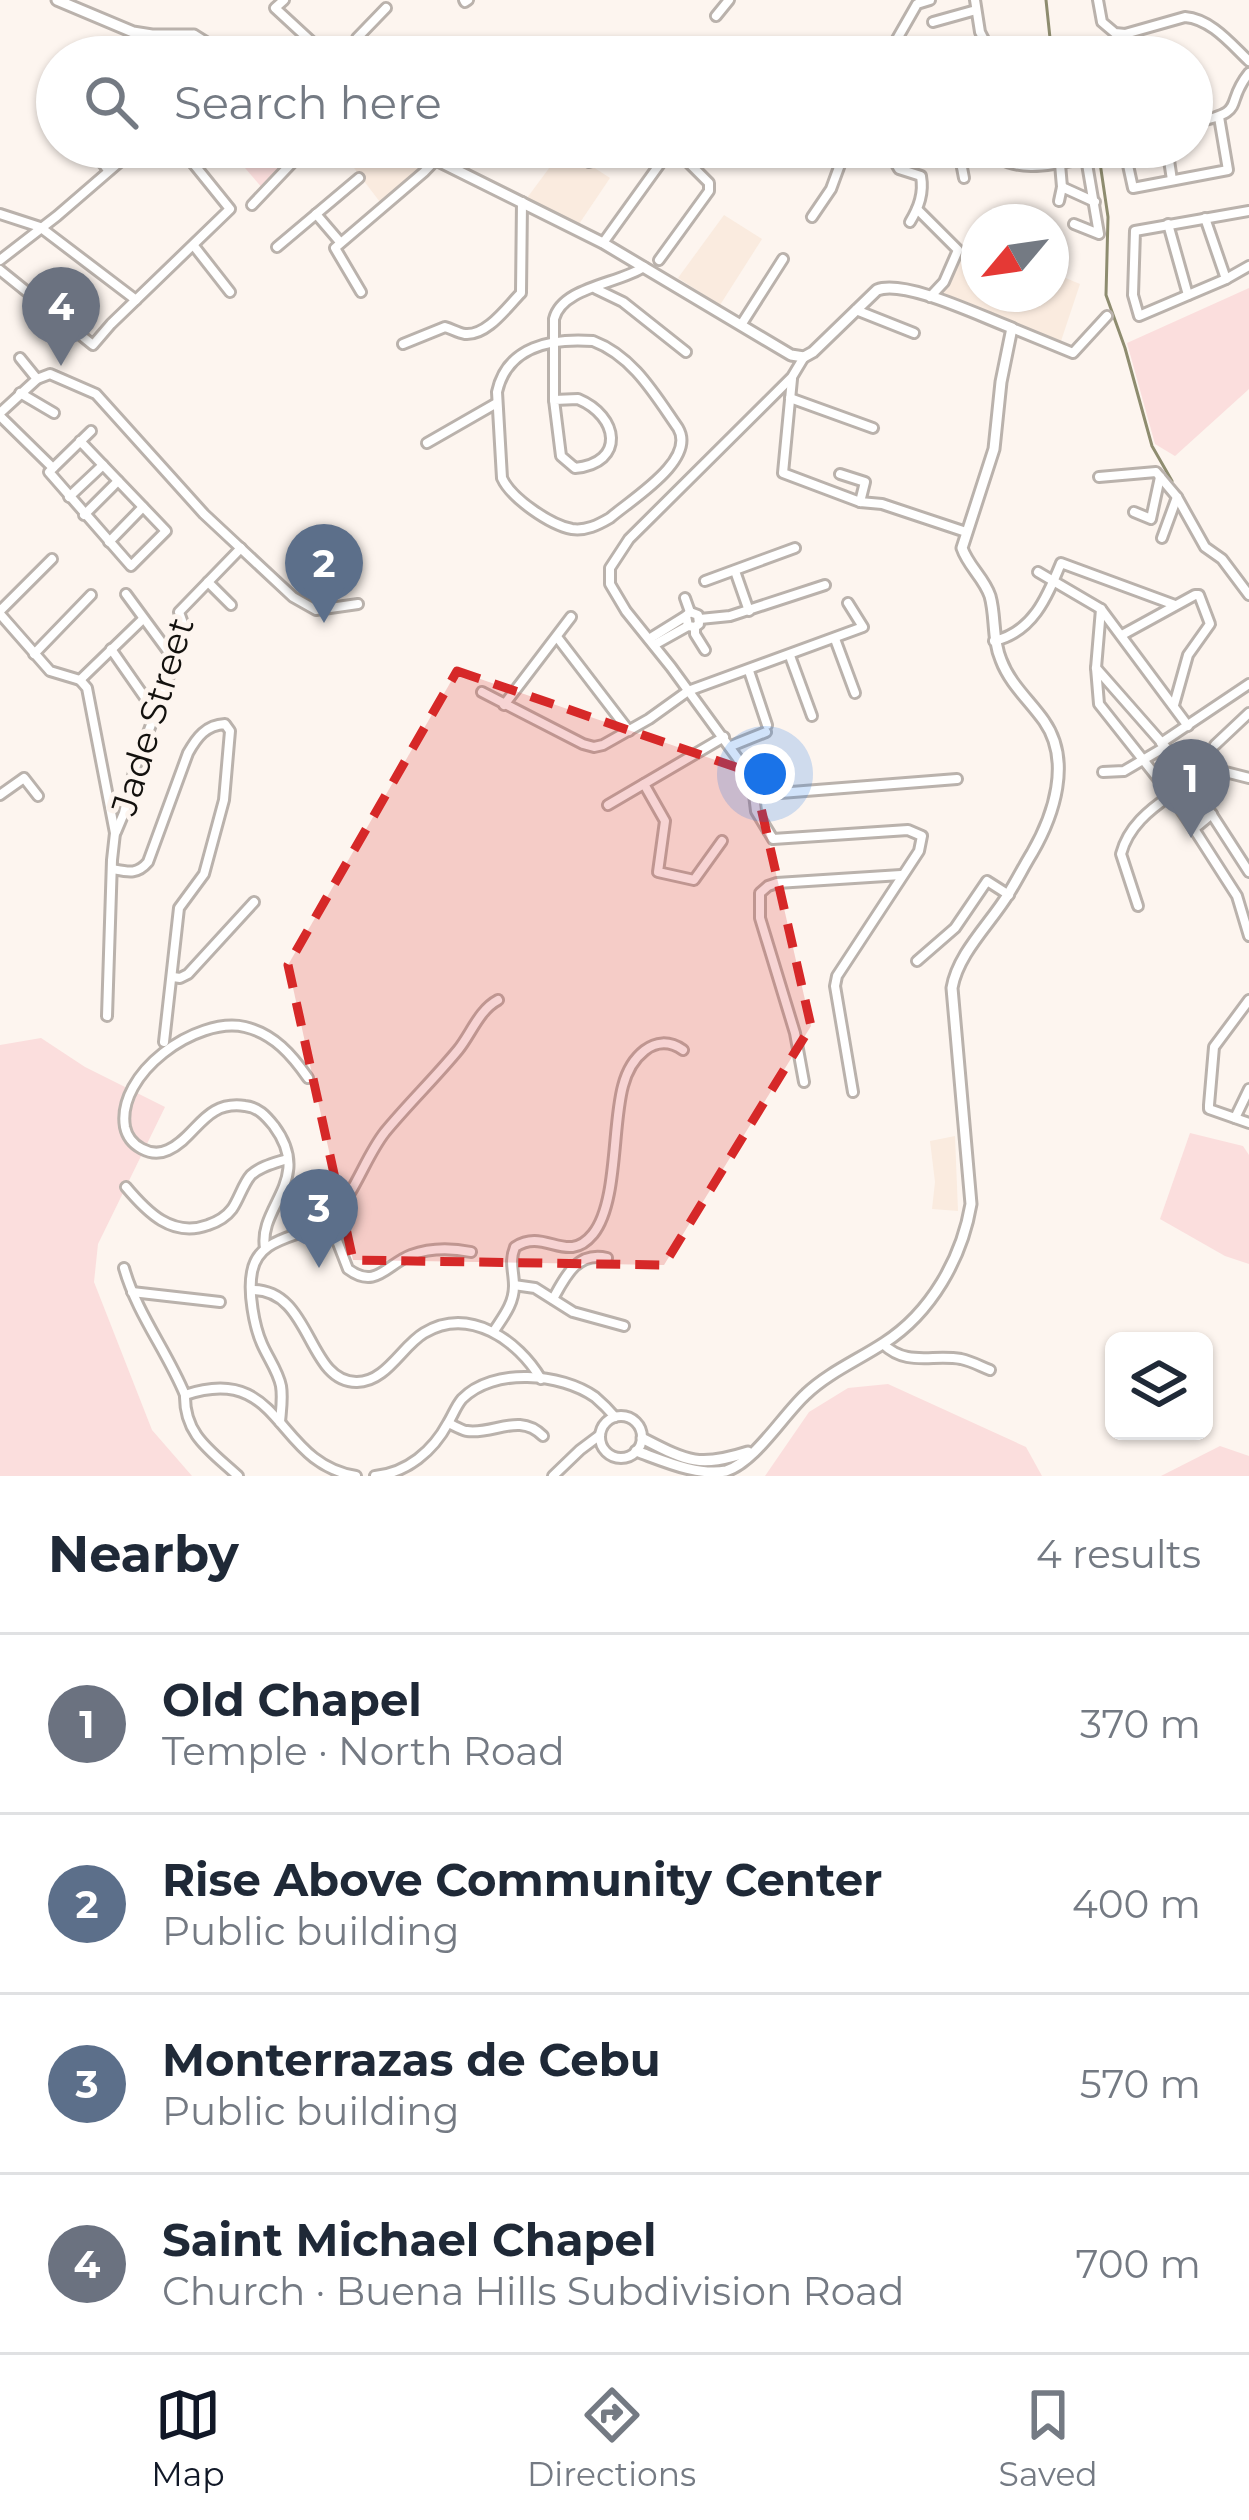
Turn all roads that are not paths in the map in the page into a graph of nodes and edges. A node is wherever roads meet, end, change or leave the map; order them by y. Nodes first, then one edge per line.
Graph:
1 (56, 0) edge
2 (729, 0) edge
3 (930, 0) edge
4 (1098, 0) edge
5 (281, 1) edge
6 (975, 5) edge
7 (386, 8) dead end
8 (716, 16) dead end
9 (933, 22) dead end
10 (194, 34) junction
11 (192, 36) edge
12 (197, 36) edge
13 (305, 36) edge
14 (359, 36) edge
15 (899, 36) edge
16 (982, 36) edge
17 (1249, 61) edge
18 (1249, 73) edge
19 (1219, 117) junction
20 (1213, 118) edge
21 (111, 168) edge
22 (197, 168) edge
23 (287, 168) edge
24 (427, 168) edge
25 (453, 168) edge
26 (657, 168) edge
27 (694, 168) edge
28 (839, 168) edge
29 (898, 168) edge
30 (962, 168) edge
31 (1060, 168) edge
32 (1088, 168) edge
33 (1129, 168) edge
34 (1170, 168) edge
35 (108, 170) joint
36 (358, 178) dead end
37 (964, 178) dead end
38 (1172, 181) junction
39 (1062, 187) junction
40 (1060, 201) dead end
41 (523, 202) junction
42 (1095, 202) junction
43 (252, 205) dead end
44 (917, 209) junction
45 (1249, 211) edge
46 (0, 214) edge
47 (316, 214) junction
48 (812, 217) dead end
49 (1205, 218) junction
50 (910, 222) dead end
51 (1074, 224) dead end
52 (1168, 224) junction
53 (40, 226) junction
54 (340, 242) junction
55 (603, 244) junction
56 (194, 246) junction
57 (277, 247) dead end
58 (783, 259) dead end
59 (0, 260) edge
60 (659, 260) dead end
61 (1249, 266) edge
62 (644, 267) junction
63 (0, 270) edge
64 (1226, 279) junction
65 (595, 288) junction
66 (230, 292) dead end
67 (361, 292) dead end
68 (1188, 296) junction
69 (930, 297) junction
70 (136, 300) junction
71 (856, 310) junction
72 (1107, 316) dead end
73 (741, 325) junction
74 (1012, 328) junction
75 (914, 333) dead end
76 (555, 342) junction
77 (403, 344) dead end
78 (686, 352) dead end
79 (804, 357) junction
80 (20, 358) dead end
81 (792, 377) junction
82 (37, 379) junction
83 (20, 393) junction
84 (790, 398) junction
85 (554, 400) junction
86 (497, 403) junction
87 (54, 413) dead end
88 (0, 414) edge
89 (873, 428) dead end
90 (91, 431) dead end
91 (80, 442) junction
92 (427, 443) dead end
93 (103, 465) junction
94 (51, 470) junction
95 (840, 474) dead end
96 (1161, 476) junction
97 (1099, 478) dead end
98 (118, 481) junction
99 (69, 497) junction
100 (1178, 497) junction
101 (860, 502) junction
102 (143, 507) junction
103 (1134, 512) dead end
104 (84, 514) junction
105 (966, 532) junction
106 (1162, 538) dead end
107 (109, 542) junction
108 (241, 548) junction
109 (795, 548) dead end
110 (52, 559) dead end
111 (735, 571) junction
112 (1038, 572) dead end
113 (705, 581) dead end
114 (1053, 581) junction
115 (208, 582) junction
116 (825, 585) dead end
117 (126, 594) dead end
118 (92, 595) dead end
119 (1249, 595) edge
120 (685, 598) dead end
121 (848, 603) dead end
122 (358, 604) dead end
123 (231, 605) dead end
124 (1175, 605) junction
125 (1101, 609) junction
126 (748, 610) junction
127 (0, 613) edge
128 (571, 617) dead end
129 (143, 619) junction
130 (692, 620) junction
131 (1122, 635) junction
132 (556, 638) junction
133 (835, 639) junction
134 (994, 641) junction
135 (651, 642) junction
136 (111, 649) junction
137 (705, 650) dead end
138 (34, 654) junction
139 (790, 656) junction
140 (174, 659) junction
141 (1096, 668) junction
142 (748, 671) junction
143 (80, 680) junction
144 (1249, 684) edge
145 (482, 692) dead end
146 (688, 692) junction
147 (855, 693) dead end
148 (504, 705) junction
149 (1174, 706) junction
150 (1249, 712) edge
151 (157, 715) junction
152 (812, 716) dead end
153 (1188, 726) junction
154 (1233, 728) junction
155 (1249, 730) edge
156 (629, 731) junction
157 (727, 741) junction
158 (1163, 745) junction
159 (1215, 745) dead end
160 (1143, 760) junction
161 (1176, 760) junction
162 (1103, 772) dead end
163 (957, 779) dead end
164 (1248, 779) edge
165 (644, 784) junction
166 (754, 794) junction
167 (0, 795) edge
168 (1171, 795) junction
169 (38, 796) dead end
170 (608, 805) dead end
171 (1212, 814) junction
172 (1194, 829) junction
173 (115, 833) junction
174 (722, 842) dead end
175 (112, 869) junction
176 (1249, 872) edge
177 (903, 874) junction
178 (1009, 895) junction
179 (254, 902) dead end
180 (1138, 906) dead end
181 (1249, 936) edge
182 (917, 961) dead end
183 (173, 976) junction
184 (498, 1000) dead end
185 (1249, 1000) edge
186 (107, 1016) dead end
187 (164, 1042) dead end
188 (683, 1050) dead end
189 (308, 1078) dead end
190 (803, 1082) dead end
191 (1249, 1089) edge
192 (853, 1092) dead end
193 (1235, 1118) junction
194 (1249, 1123) edge
195 (286, 1159) junction
196 (125, 1187) dead end
197 (316, 1227) junction
198 (265, 1247) junction
199 (471, 1252) dead end
200 (607, 1258) dead end
201 (124, 1268) dead end
202 (514, 1285) junction
203 (252, 1290) junction
204 (131, 1292) junction
205 (553, 1299) junction
206 (220, 1302) dead end
207 (624, 1326) dead end
208 (494, 1331) junction
209 (883, 1344) junction
210 (990, 1370) dead end
211 (541, 1378) junction
212 (184, 1395) junction
213 (615, 1417) junction
214 (280, 1422) junction
215 (448, 1423) junction
216 (600, 1435) junction
217 (543, 1436) dead end
218 (642, 1438) junction
219 (753, 1450) junction
220 (636, 1451) junction
221 (387, 1475) edge
222 (238, 1476) edge
223 (356, 1476) edge
224 (375, 1476) edge
225 (553, 1476) edge

1 - 10 street
2 - 8 street
3 - 15 street
4 - 17 street
5 - 13 street
6 - 9 street
6 - 16 street
7 - 14 street
10 - 11 street
10 - 12 street
18 - 19 street
19 - 20 street
19 - 38 street
21 - 35 street
22 - 56 street
23 - 43 street
24 - 54 street
25 - 41 street
26 - 55 street
27 - 60 street
28 - 48 street
29 - 44 street
30 - 37 street
31 - 39 street
32 - 42 street
33 - 38 street
34 - 38 street
35 - 53 street
36 - 47 street
39 - 40 street
39 - 42 street
41 - 55 street
41 - 77 street
42 - 51 street
44 - 50 street
44 - 69 street
45 - 49 street
46 - 53 street
47 - 54 street
47 - 57 street
49 - 52 street
49 - 64 street
52 - 68 street
52 - 68 street
53 - 59 street
53 - 70 street
54 - 67 street
55 - 62 street
56 - 66 street
56 - 70 street
58 - 73 street
61 - 64 street
62 - 65 street
62 - 73 street
63 - 70 street
64 - 68 street
65 - 76 street
65 - 78 street
69 - 71 street
69 - 74 street
71 - 75 street
71 - 79 street
72 - 74 street
73 - 79 street
74 - 105 street
76 - 85 street
76 - 86 street
76 - 86 street
79 - 81 street
80 - 82 street
81 - 84 street
81 - 135 street
82 - 83 street
82 - 108 street
83 - 87 street
83 - 88 street
84 - 89 street
84 - 101 street
85 - 85 street
86 - 92 street
88 - 94 street
90 - 91 street
91 - 93 street
91 - 94 street
93 - 98 street
93 - 99 street
94 - 99 street
95 - 101 street
96 - 97 street
96 - 100 street
96 - 103 street
98 - 102 street
98 - 104 street
99 - 104 street
100 - 106 street
100 - 119 street
101 - 105 street
102 - 107 street
102 - 107 street
104 - 107 street
105 - 134 street
108 - 115 street, Jade Street
108 - 122 street
109 - 111 street
110 - 127 street
111 - 113 street
111 - 126 street
112 - 114 street
114 - 124 street
114 - 125 street
114 - 134 street
115 - 123 street
115 - 140 street, Jade Street
116 - 126 street
117 - 129 street
118 - 138 street
120 - 130 street
121 - 133 street
124 - 131 street
124 - 149 street
125 - 131 street
125 - 141 street
126 - 130 street
127 - 138 street
128 - 132 street
129 - 136 street
129 - 140 street
130 - 135 street
130 - 137 street
131 - 149 street
132 - 148 street
132 - 156 street
133 - 139 street
133 - 147 street
134 - 178 street
135 - 146 street
136 - 143 street
136 - 151 street
138 - 143 street
139 - 142 street
139 - 152 street
140 - 151 street, Jade Street
141 - 158 street
141 - 160 street
142 - 146 street
142 - 157 street
143 - 173 street
144 - 153 street
145 - 148 street
146 - 156 street
146 - 157 street
148 - 156 street
149 - 153 street
150 - 154 street
151 - 173 street, Jade Street
153 - 158 street
154 - 155 street
154 - 159 street
157 - 165 street
157 - 166 street
158 - 160 street
158 - 161 street
160 - 162 street
160 - 168 street
161 - 164 street
161 - 171 street
163 - 166 street
165 - 170 street
165 - 174 street
166 - 177 street
167 - 169 street
168 - 172 street
168 - 180 street
171 - 172 street
171 - 176 street
172 - 181 street
173 - 175 street
175 - 183 street
175 - 186 street
177 - 190 street
177 - 192 street
178 - 182 street
178 - 209 street
179 - 183 street
183 - 187 street
184 - 197 street
185 - 193 street
188 - 202 street
189 - 195 street
191 - 193 street
193 - 194 street
195 - 196 street
195 - 198 street
197 - 198 street
197 - 199 street
198 - 203 street
200 - 205 street
201 - 204 street
202 - 205 street
202 - 208 street
203 - 208 street
203 - 214 street
204 - 206 street
204 - 212 street
205 - 207 street
208 - 211 street
209 - 210 street
209 - 219 street
211 - 213 street
211 - 215 street
212 - 214 street
212 - 222 street
213 - 216 street
213 - 218 street
214 - 223 street
215 - 217 street
215 - 221 street
216 - 220 street
216 - 225 street
218 - 219 street
218 - 220 street
219 - 220 street
221 - 224 street

